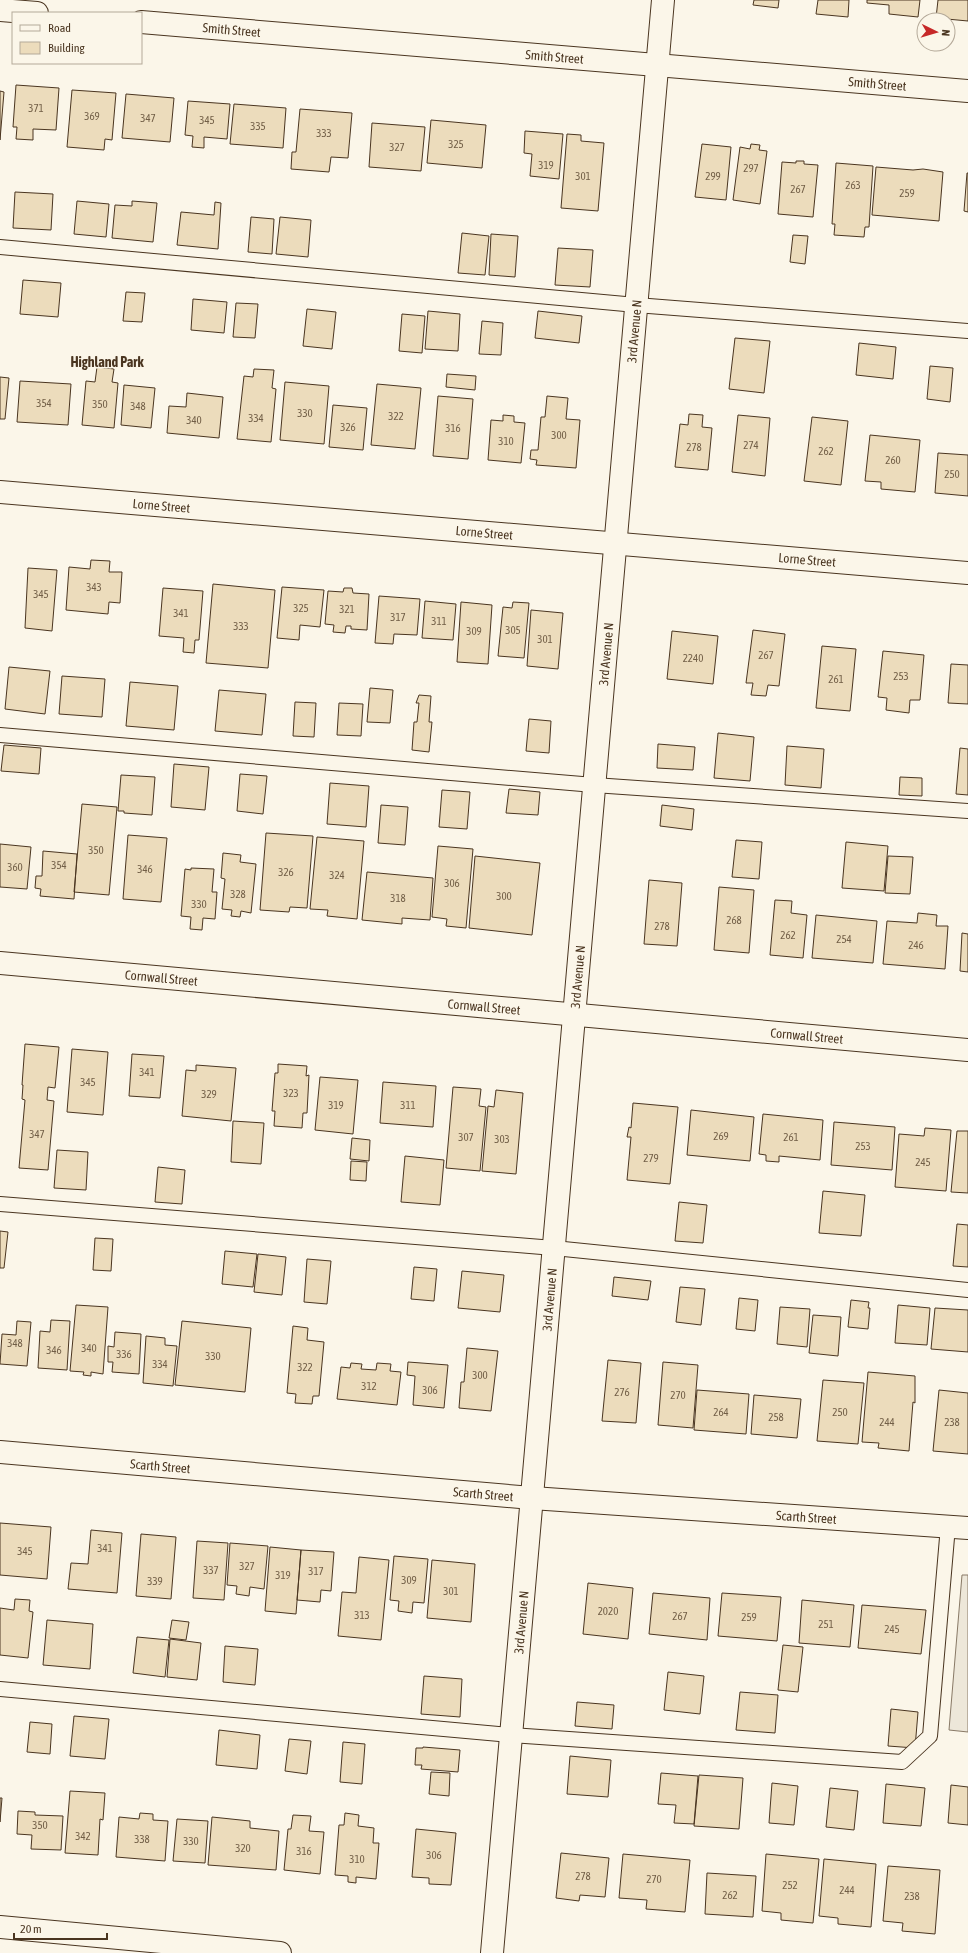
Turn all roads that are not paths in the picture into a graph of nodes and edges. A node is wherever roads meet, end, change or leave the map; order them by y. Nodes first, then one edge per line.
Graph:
1 (663, 0) edge
2 (0, 10) edge
3 (25, 12) edge
4 (142, 22) edge
5 (657, 66) junction
6 (968, 91) edge
7 (0, 247) edge
8 (636, 305) junction
9 (968, 331) edge
10 (0, 492) edge
11 (615, 544) junction
12 (968, 573) edge
13 (0, 735) edge
14 (594, 785) junction
15 (968, 811) edge
16 (0, 963) edge
17 (574, 1016) junction
18 (968, 1050) edge
19 (0, 1204) edge
20 (554, 1248) junction
21 (968, 1290) edge
22 (0, 1452) edge
23 (532, 1498) junction
24 (958, 1527) edge
25 (0, 1689) edge
26 (511, 1735) junction
27 (0, 1927) edge
28 (280, 1953) edge
29 (492, 1953) edge

1 - 5 street, 3rd Avenue N
2 - 3 street
4 - 5 street, Smith Street
5 - 6 street, Smith Street
5 - 8 street, 3rd Avenue N
7 - 8 lane
8 - 9 lane
8 - 11 street, 3rd Avenue N
10 - 11 street, Lorne Street
11 - 12 street, Lorne Street
11 - 14 street, 3rd Avenue N
13 - 14 lane
14 - 15 lane
14 - 17 street, 3rd Avenue N
16 - 17 street, Cornwall Street
17 - 18 street, Cornwall Street
17 - 20 street, 3rd Avenue N
19 - 20 lane
20 - 21 lane
20 - 23 street, 3rd Avenue N
22 - 23 street, Scarth Street
23 - 24 street, Scarth Street
23 - 26 street, 3rd Avenue N
24 - 26 lane
25 - 26 lane
26 - 29 street, 3rd Avenue N
27 - 28 street

